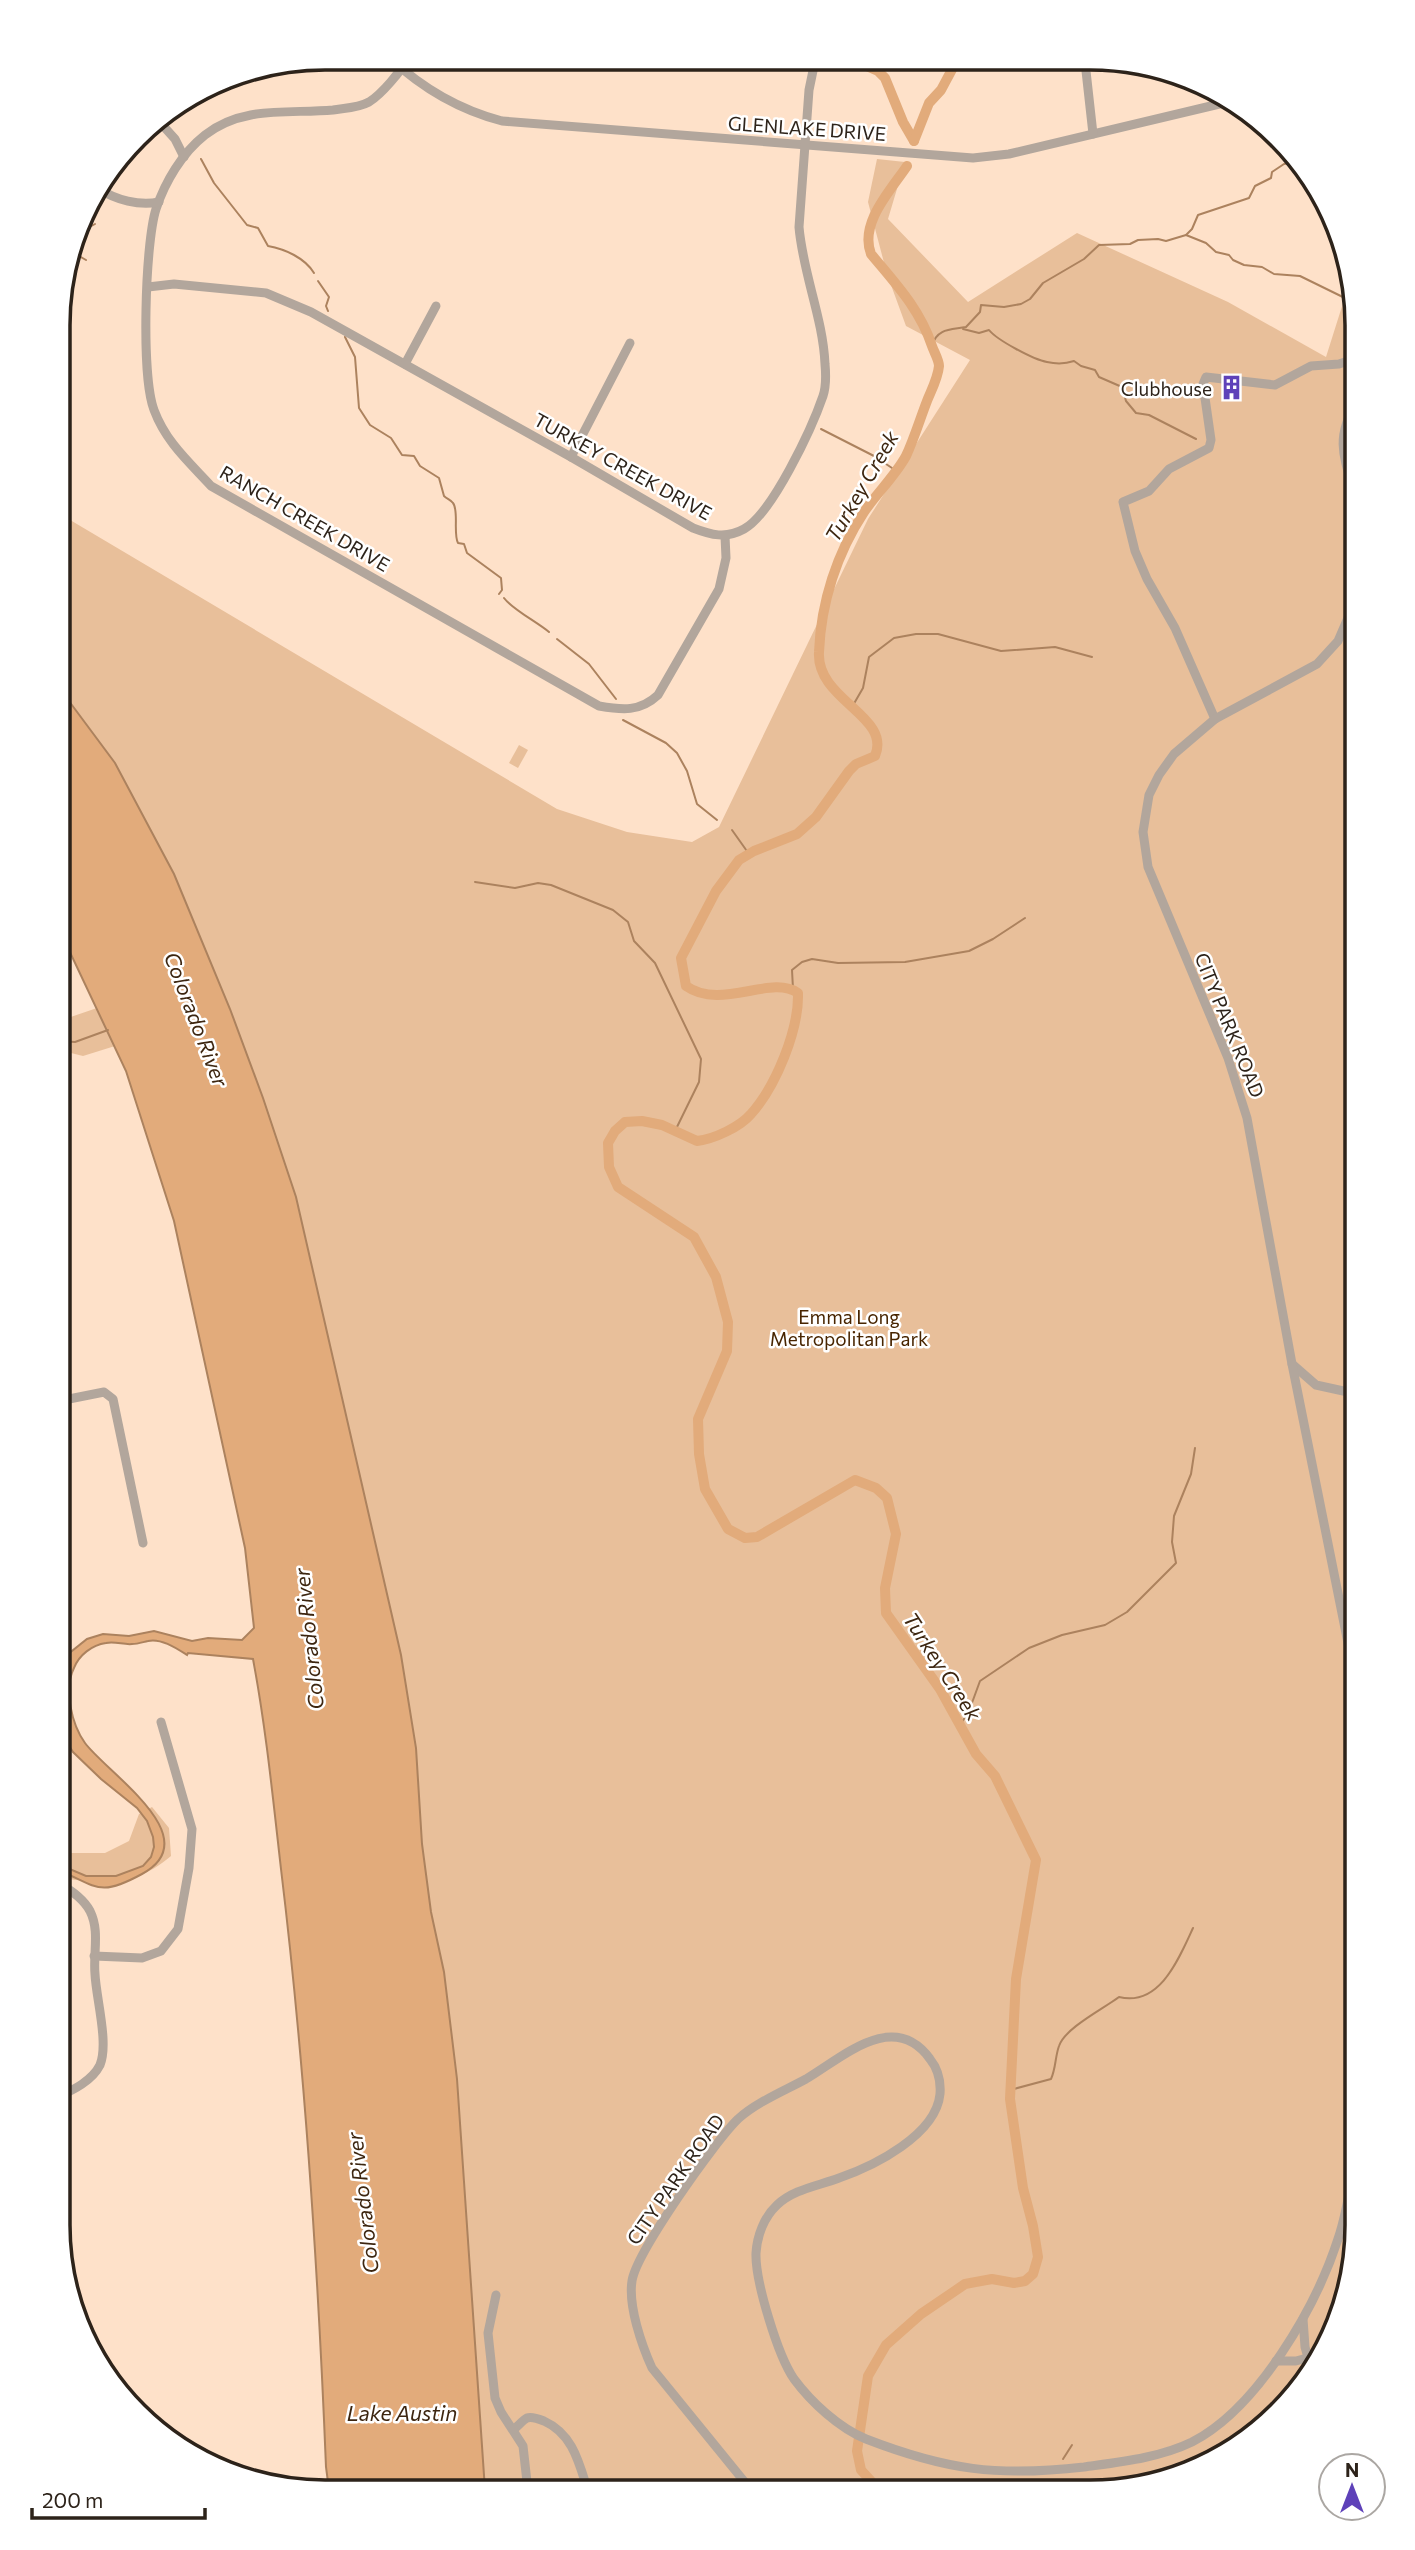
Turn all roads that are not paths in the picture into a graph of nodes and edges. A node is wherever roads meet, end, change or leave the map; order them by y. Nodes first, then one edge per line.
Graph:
1 (401, 70) edge
2 (404, 70) edge
3 (813, 70) edge
4 (1086, 70) edge
5 (1218, 104) edge
6 (164, 127) edge
7 (1093, 134) junction
8 (805, 145) junction
9 (184, 157) junction
10 (107, 193) edge
11 (159, 202) junction
12 (148, 287) junction
13 (436, 306) dead end
14 (630, 343) dead end
15 (1345, 362) edge
16 (405, 364) junction
17 (1345, 422) edge
18 (571, 457) junction
19 (1345, 457) edge
20 (725, 536) junction
21 (1345, 624) edge
22 (1215, 719) junction
23 (1292, 1364) junction
24 (1317, 1385) junction
25 (1345, 1391) edge
26 (1298, 1396) junction
27 (70, 1399) edge
28 (143, 1542) dead end
29 (1345, 1629) edge
30 (161, 1722) dead end
31 (70, 1890) edge
32 (94, 1956) junction
33 (70, 2090) edge
34 (1345, 2209) edge
35 (496, 2295) dead end
36 (1303, 2317) junction
37 (1307, 2358) joint
38 (1276, 2361) junction
39 (514, 2429) junction
40 (527, 2480) edge
41 (584, 2480) edge
42 (743, 2480) edge

1 - 9 street, RANCH CREEK DRIVE
2 - 8 street, GLENLAKE DRIVE
3 - 8 street, TURKEY CREEK DRIVE
4 - 7 street
5 - 7 street, GLENLAKE DRIVE
6 - 9 street
7 - 8 street, GLENLAKE DRIVE
8 - 20 street, TURKEY CREEK DRIVE
9 - 11 street, RANCH CREEK DRIVE
10 - 11 street
11 - 12 street, RANCH CREEK DRIVE
12 - 16 street, TURKEY CREEK DRIVE
12 - 20 street, RANCH CREEK DRIVE
13 - 16 street
14 - 18 street
15 - 22 street
16 - 18 street, TURKEY CREEK DRIVE
17 - 19 street
18 - 20 street, TURKEY CREEK DRIVE
21 - 22 street, CITY PARK ROAD
22 - 23 street, CITY PARK ROAD
23 - 24 street
23 - 26 street, CITY PARK ROAD
24 - 25 street
24 - 26 street
26 - 29 street, CITY PARK ROAD
27 - 28 street
30 - 32 street
31 - 32 street
32 - 33 street
34 - 36 street, CITY PARK ROAD
35 - 39 street
36 - 37 street
36 - 38 street, CITY PARK ROAD
37 - 38 street
38 - 42 street, CITY PARK ROAD
39 - 40 street
39 - 41 street

